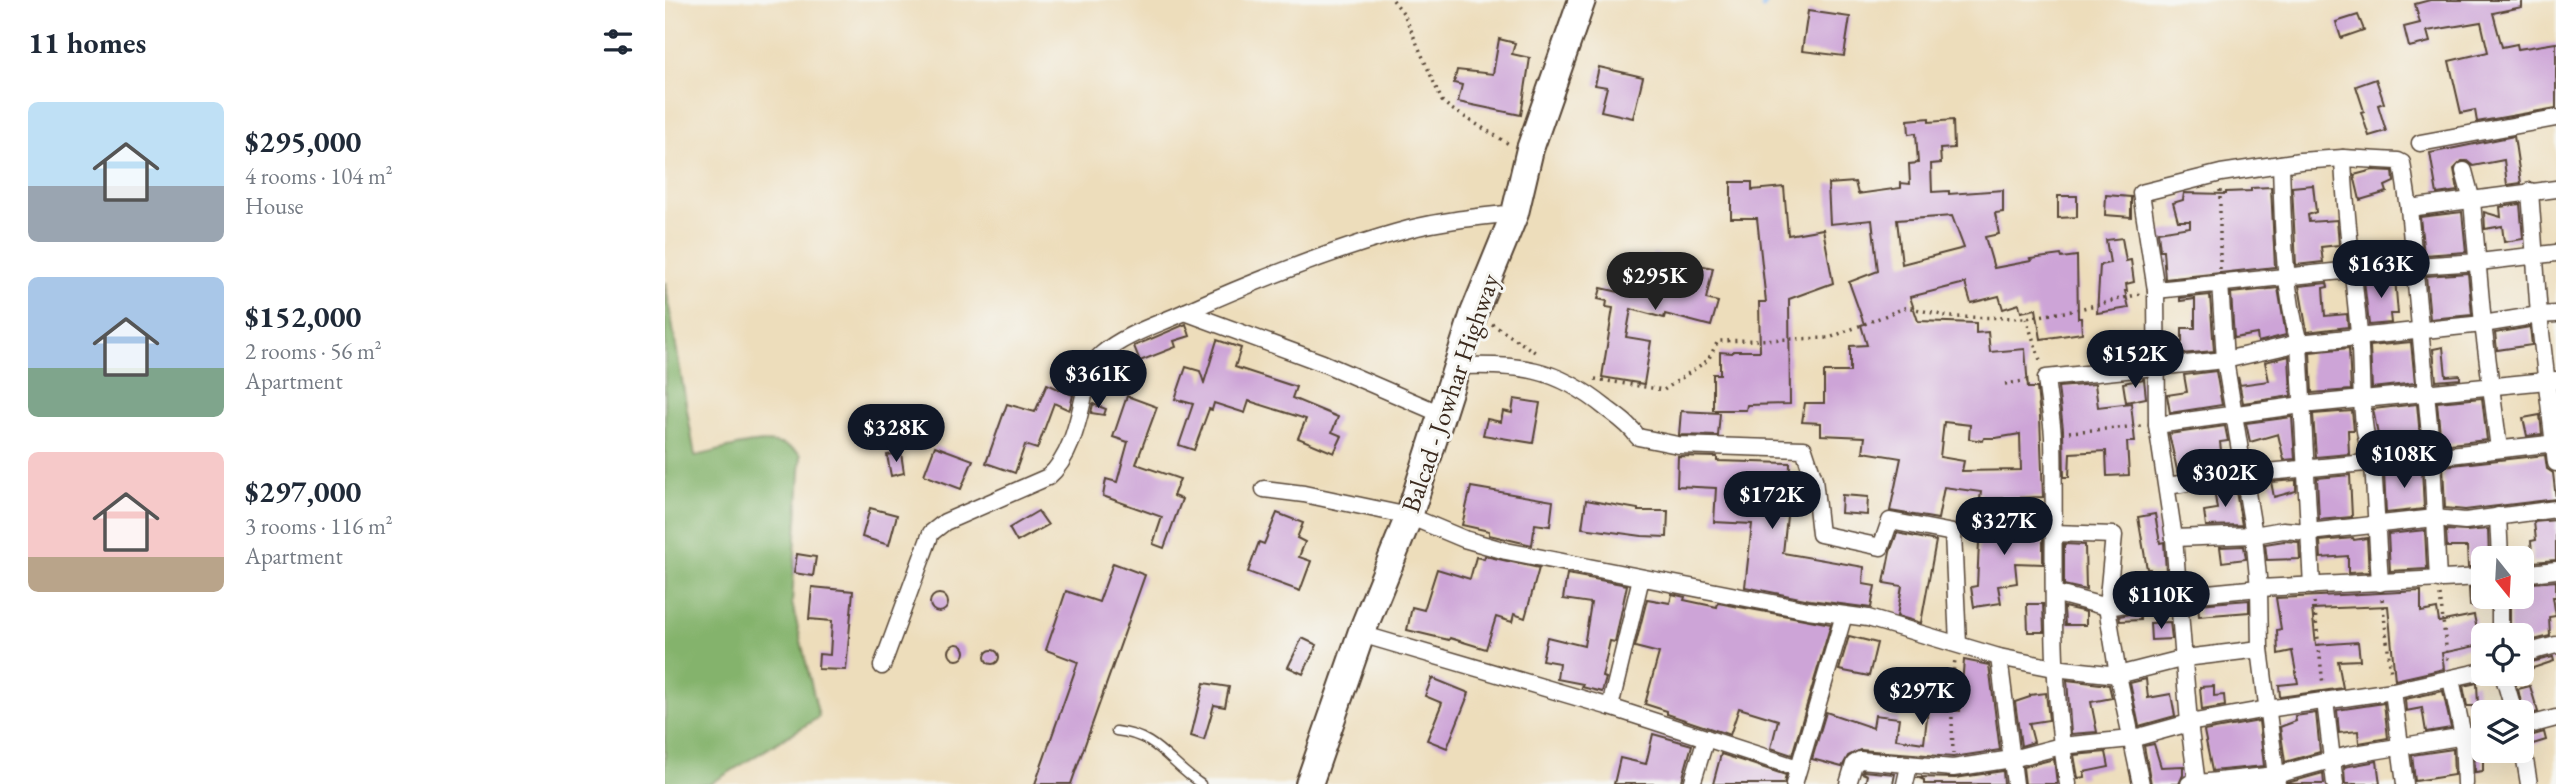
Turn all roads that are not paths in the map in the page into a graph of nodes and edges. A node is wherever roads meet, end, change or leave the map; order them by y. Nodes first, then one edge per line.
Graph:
1 (1582, 0) edge
2 (2556, 118) edge
3 (2420, 143) dead end
4 (2343, 158) junction
5 (2281, 164) junction
6 (2464, 171) dead end
7 (2556, 189) edge
8 (2530, 191) junction
9 (2472, 201) junction
10 (2409, 208) junction
11 (1515, 213) junction
12 (2556, 253) edge
13 (2536, 254) junction
14 (2479, 262) junction
15 (2413, 266) junction
16 (2352, 270) junction
17 (2288, 278) junction
18 (2220, 283) junction
19 (2156, 290) junction
20 (1185, 312) junction
21 (2556, 314) edge
22 (2539, 315) junction
23 (2483, 324) junction
24 (2419, 330) junction
25 (2359, 337) junction
26 (2299, 343) junction
27 (2225, 360) junction
28 (1457, 366) junction
29 (2156, 368) junction
30 (2552, 380) edge
31 (2490, 386) junction
32 (2426, 391) junction
33 (2362, 398) junction
34 (2302, 404) junction
35 (2233, 413) junction
36 (1441, 414) junction
37 (2157, 425) junction
38 (2555, 443) edge
39 (2499, 449) junction
40 (2432, 457) junction
41 (2373, 462) junction
42 (2556, 463) edge
43 (2307, 468) junction
44 (2245, 474) junction
45 (2167, 486) junction
46 (1264, 489) dead end
47 (2556, 509) edge
48 (1409, 516) junction
49 (2498, 516) junction
50 (2435, 518) junction
51 (2378, 525) junction
52 (2309, 532) junction
53 (2053, 533) junction
54 (2254, 535) junction
55 (2174, 538) junction
56 (2499, 546) edge
57 (2556, 570) edge
58 (2534, 573) edge
59 (1641, 578) junction
60 (2471, 578) edge
61 (2438, 580) junction
62 (2380, 583) junction
63 (2312, 586) junction
64 (2259, 588) junction
65 (2054, 593) junction
66 (2177, 596) junction
67 (2107, 607) junction
68 (1844, 615) junction
69 (1361, 634) junction
70 (1958, 644) junction
71 (2556, 645) edge
72 (2260, 649) junction
73 (2534, 651) edge
74 (1999, 657) junction
75 (2185, 658) junction
76 (882, 666) dead end
77 (2054, 668) junction
78 (2471, 674) edge
79 (2118, 675) junction
80 (2451, 679) junction
81 (2393, 691) junction
82 (2325, 701) junction
83 (1611, 707) junction
84 (2267, 709) junction
85 (2556, 718) edge
86 (2189, 723) junction
87 (2534, 724) edge
88 (1116, 731) dead end
89 (2471, 735) edge
90 (2463, 736) junction
91 (1706, 738) junction
92 (2131, 738) junction
93 (2061, 746) junction
94 (2400, 746) junction
95 (2012, 759) junction
96 (2332, 759) junction
97 (2526, 763) edge
98 (1909, 766) junction
99 (1796, 776) edge
100 (2277, 780) edge
101 (2194, 783) edge
102 (1201, 784) edge
103 (1309, 784) edge
104 (1692, 784) edge
105 (1848, 784) edge
106 (1905, 784) edge
107 (2015, 784) edge
108 (2068, 784) edge
109 (2141, 784) edge
110 (2335, 784) edge
111 (2406, 784) edge
112 (2465, 784) edge
113 (2529, 784) edge

1 - 11 main road, Balcad - Jowhar Highway
2 - 3 street
4 - 5 street
4 - 10 street
4 - 16 street
5 - 17 street
5 - 19 street
6 - 9 street
7 - 8 street
8 - 9 street
8 - 13 street
9 - 10 street
9 - 14 street
10 - 15 street
11 - 20 street
11 - 28 main road, Balcad - Jowhar Highway
12 - 13 street
13 - 14 street
13 - 22 street
14 - 15 street
14 - 23 street
15 - 16 street
15 - 24 street
16 - 17 street
16 - 25 street
17 - 18 street
17 - 26 street
18 - 19 street
18 - 27 street
19 - 29 street
20 - 36 street
20 - 76 street
21 - 22 street
22 - 23 street
22 - 30 street
23 - 24 street
23 - 31 street
24 - 25 street
24 - 32 street
25 - 26 street
25 - 33 street
26 - 27 street
26 - 34 street
27 - 29 street
27 - 35 street
28 - 36 main road, Balcad - Jowhar Highway
28 - 70 street
29 - 37 street
29 - 53 street
30 - 31 street
30 - 38 street
31 - 32 street
31 - 39 street
32 - 33 street
32 - 40 street
33 - 34 street
33 - 41 street
34 - 35 street
34 - 43 street
35 - 37 street
35 - 44 street
36 - 48 main road, Balcad - Jowhar Highway
37 - 45 street
38 - 39 street
38 - 42 street
39 - 40 street
40 - 41 street
40 - 50 street
41 - 43 street
41 - 51 street
43 - 44 street
43 - 52 street
44 - 45 street
44 - 54 street
45 - 55 street
46 - 48 street
47 - 49 street
48 - 59 street
48 - 69 main road, Balcad - Jowhar Highway
49 - 50 street
49 - 56 street
50 - 51 street
50 - 61 street
51 - 52 street
51 - 62 street
52 - 54 street
52 - 63 street
53 - 65 street
53 - 67 street
54 - 55 street
54 - 64 street
55 - 66 street
57 - 58 street
59 - 68 street
59 - 83 street
60 - 61 street
61 - 62 street
62 - 63 street
63 - 64 street
64 - 66 street
64 - 72 street
65 - 67 street
65 - 77 street
66 - 67 street
66 - 75 street
67 - 79 street
68 - 70 street
68 - 99 street
69 - 83 street
69 - 103 main road, Balcad - Jowhar Highway
70 - 74 street
71 - 73 street
72 - 75 street
72 - 84 street
74 - 77 street
74 - 95 street
75 - 79 street
75 - 86 street
77 - 79 street
77 - 93 street
78 - 80 street
79 - 92 street
80 - 81 street
80 - 90 street
81 - 82 street
81 - 94 street
82 - 84 street
82 - 96 street
83 - 91 street
84 - 86 street
84 - 100 street
85 - 87 street
86 - 92 street
86 - 101 street
88 - 102 lane
89 - 90 street
90 - 94 street
90 - 112 street
91 - 99 street
91 - 104 street
92 - 93 street
92 - 109 street
93 - 95 street
93 - 108 street
94 - 96 street
94 - 111 street
95 - 98 street
95 - 107 street
96 - 100 street
96 - 110 street
97 - 113 street
98 - 105 street
98 - 106 street
100 - 101 street

